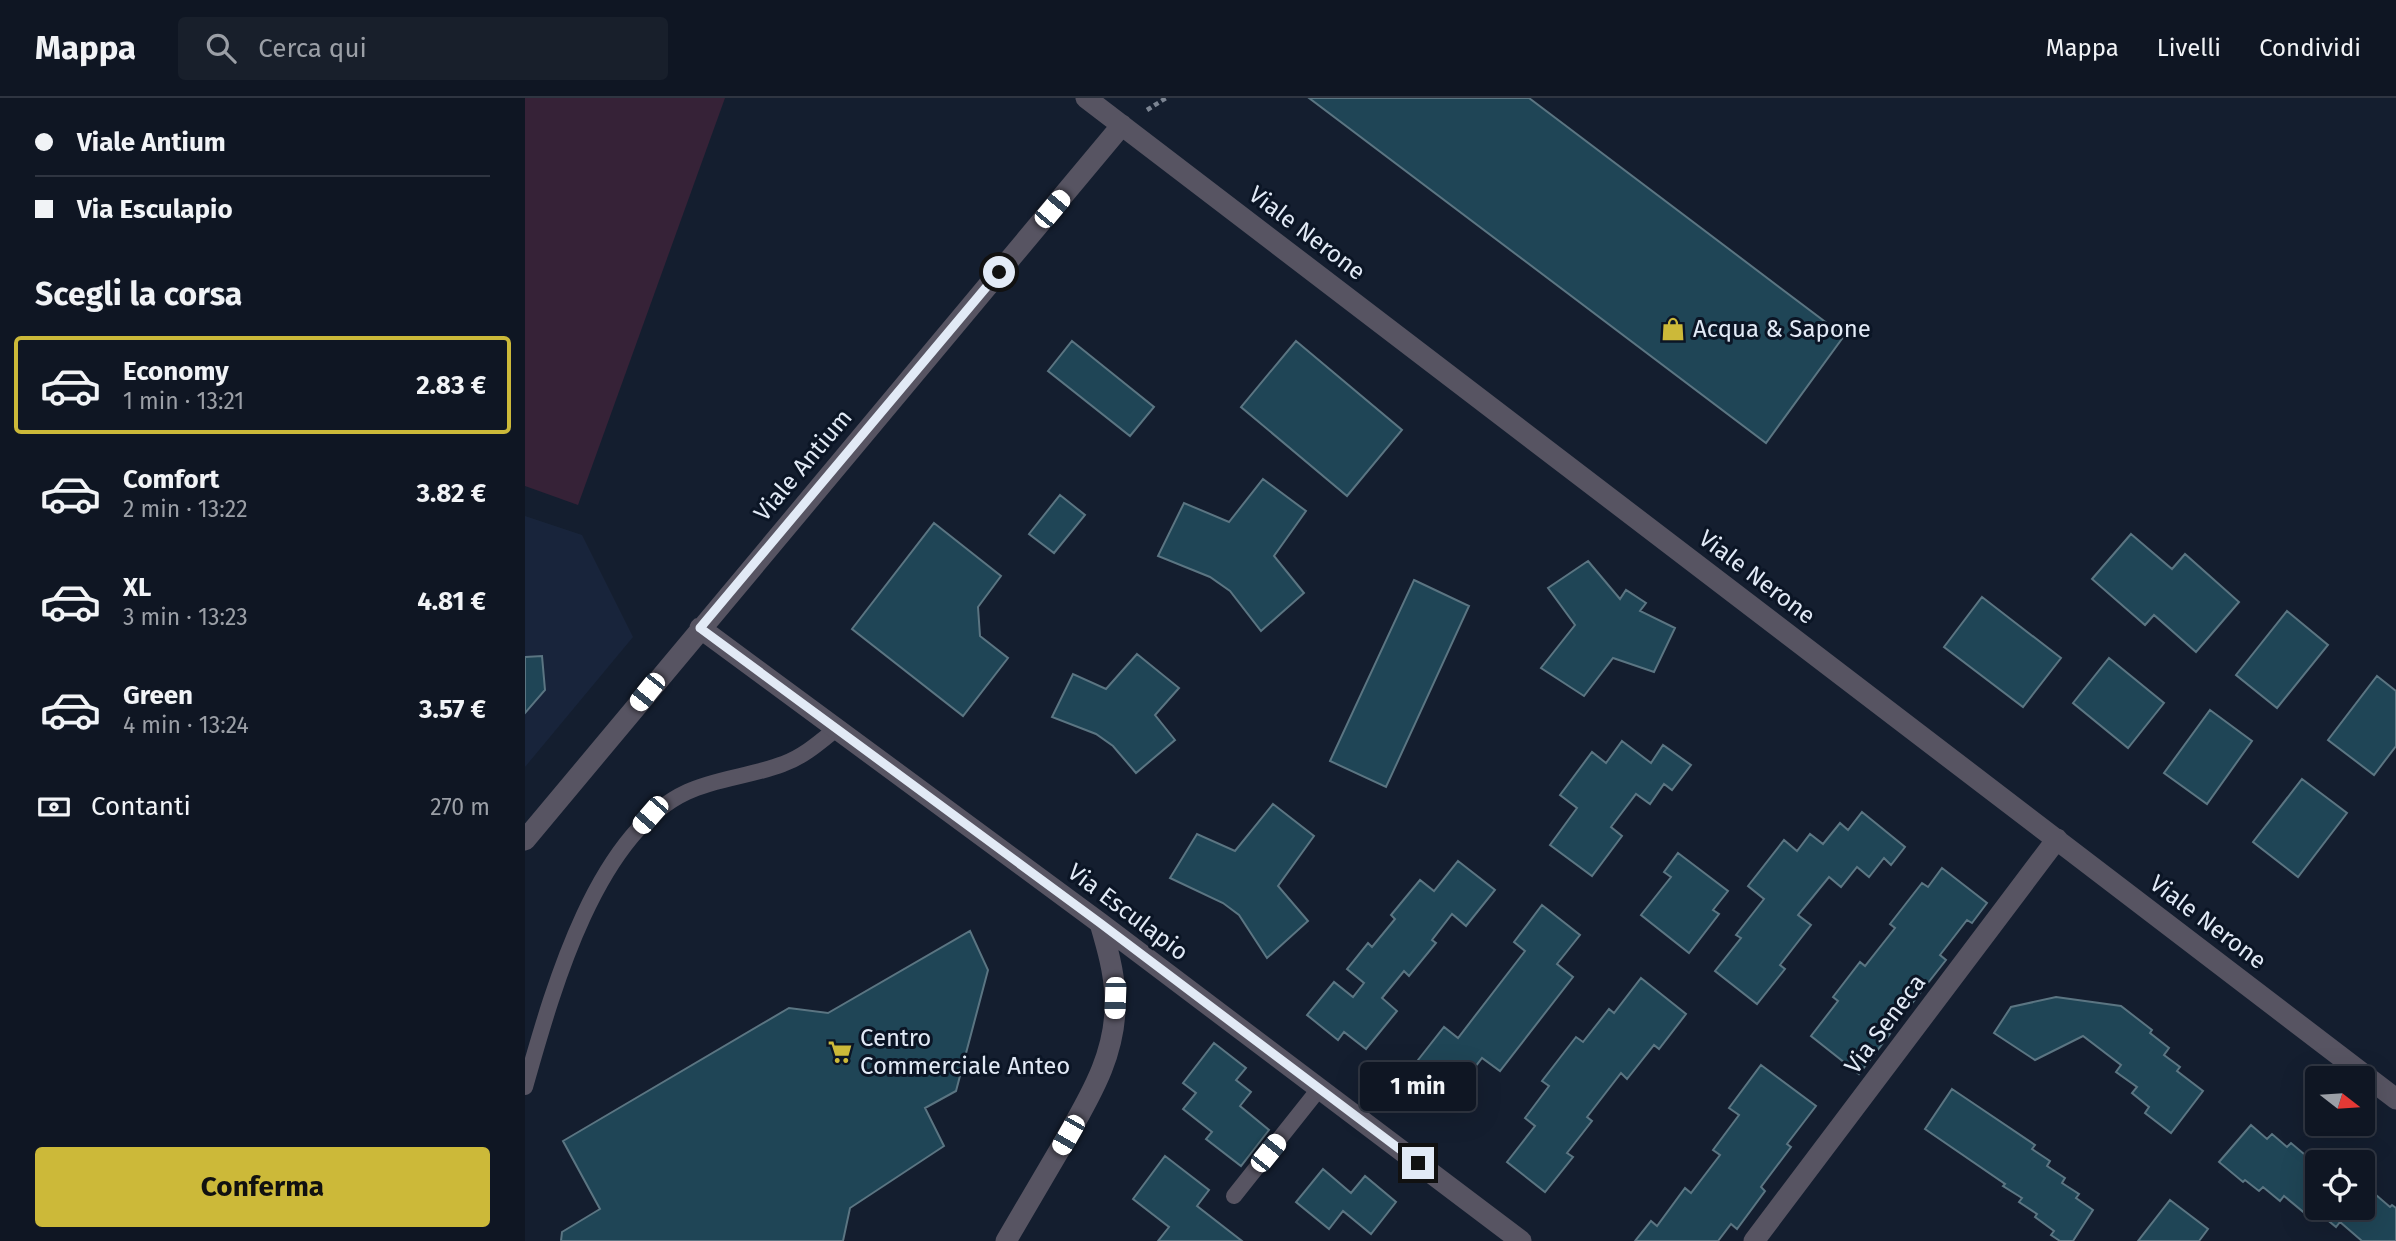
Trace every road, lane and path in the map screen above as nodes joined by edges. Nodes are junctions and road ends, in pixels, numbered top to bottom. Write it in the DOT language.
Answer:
graph roads {
  1 [pos="1086,98"];
  2 [pos="1122,125"];
  3 [pos="700,628"];
  4 [pos="837,729"];
  5 [pos="2057,839"];
  6 [pos="525,840"];
  7 [pos="1100,923"];
  8 [pos="525,1087"];
  9 [pos="1319,1088"];
  10 [pos="2396,1099"];
  11 [pos="1234,1196"];
  12 [pos="1006,1241"];
  13 [pos="1521,1241"];
  14 [pos="1754,1241"];
  1 -- 2 [label="street, Viale Nerone"];
  2 -- 3 [label="street, Viale Antium"];
  2 -- 5 [label="street, Viale Nerone"];
  3 -- 4 [label="street, Via Esculapio"];
  3 -- 6 [label="street, Viale Antium"];
  4 -- 7 [label="street, Via Esculapio"];
  4 -- 8 [label="lane"];
  5 -- 10 [label="street, Viale Nerone"];
  5 -- 14 [label="street, Via Seneca"];
  7 -- 9 [label="street, Via Esculapio"];
  7 -- 12 [label="street"];
  9 -- 11 [label="lane"];
  9 -- 13 [label="street, Via Esculapio"];
}
